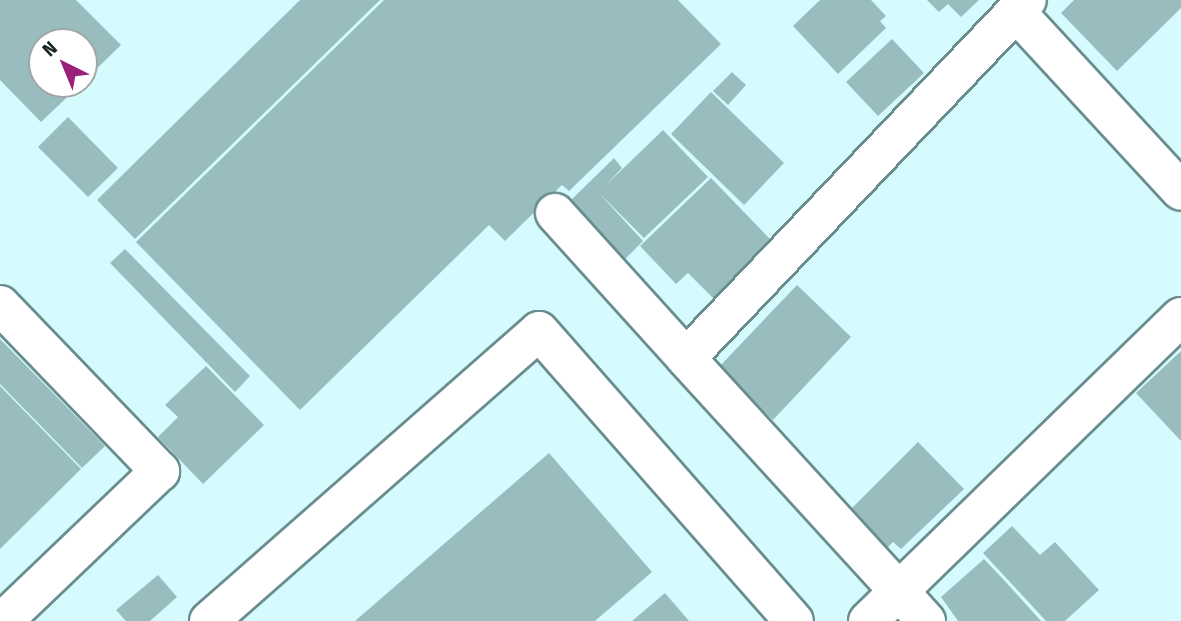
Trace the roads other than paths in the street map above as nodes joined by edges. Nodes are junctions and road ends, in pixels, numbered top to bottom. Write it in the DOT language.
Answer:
graph roads {
  1 [pos="1021,6"];
  2 [pos="1181,191"];
  3 [pos="555,214"];
  4 [pos="0,305"];
  5 [pos="1181,317"];
  6 [pos="686,358"];
  7 [pos="900,592"];
  8 [pos="3,621"];
  9 [pos="209,621"];
  10 [pos="794,621"];
  11 [pos="868,621"];
  12 [pos="926,621"];
  1 -- 2 [label="street"];
  1 -- 6 [label="street"];
  3 -- 6 [label="street"];
  4 -- 8 [label="street"];
  5 -- 7 [label="street"];
  6 -- 7 [label="street"];
  7 -- 11 [label="street"];
  7 -- 12 [label="street"];
  9 -- 10 [label="street"];
}
